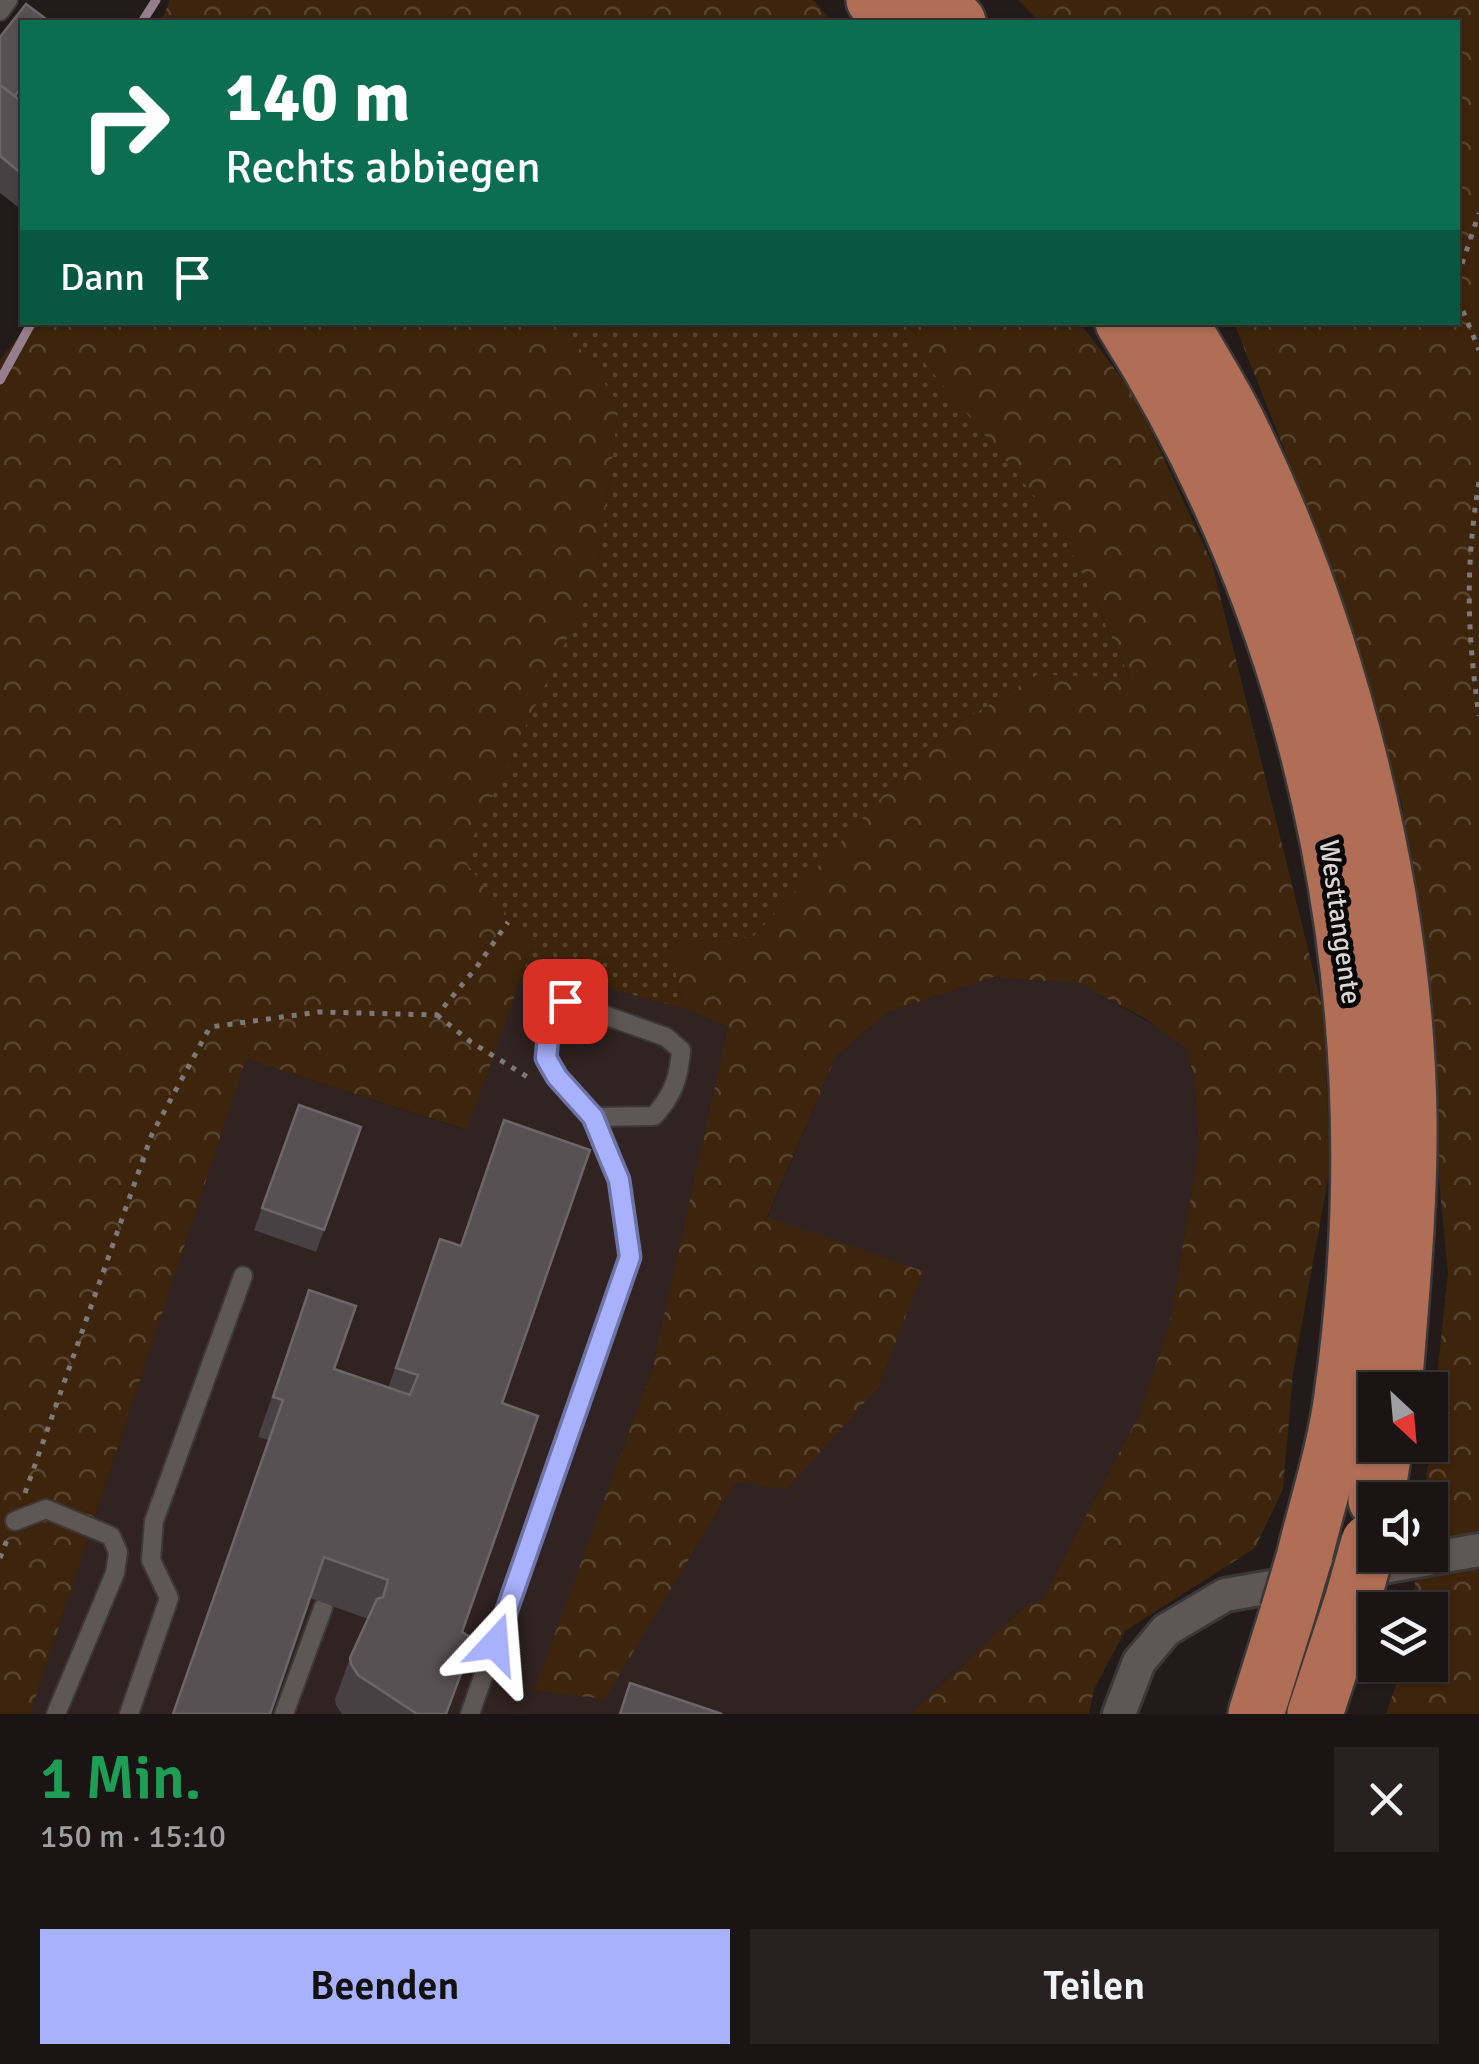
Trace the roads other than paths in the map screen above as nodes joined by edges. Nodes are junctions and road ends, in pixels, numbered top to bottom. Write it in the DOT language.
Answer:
graph roads {
  1 [pos="8,0"];
  2 [pos="874,0"];
  3 [pos="938,0"];
  4 [pos="0,11"];
  5 [pos="892,20"];
  6 [pos="956,20"];
  7 [pos="1125,325"];
  8 [pos="1182,325"];
  9 [pos="593,1117"];
  10 [pos="243,1276"];
  11 [pos="1396,1372"];
  12 [pos="15,1521"];
  13 [pos="1479,1550"];
  14 [pos="1359,1572"];
  15 [pos="323,1608"];
  16 [pos="56,1714"];
  17 [pos="128,1714"];
  18 [pos="284,1714"];
  19 [pos="470,1714"];
  20 [pos="1119,1714"];
  21 [pos="1256,1714"];
  22 [pos="1315,1714"];
  1 -- 4 [label="lane"];
  2 -- 5 [label="highway"];
  3 -- 6 [label="highway"];
  7 -- 21 [label="highway, Westtangente, bridge"];
  8 -- 11 [label="highway, Westtangente"];
  9 -- 9 [label="lane"];
  9 -- 19 [label="lane"];
  10 -- 17 [label="lane"];
  12 -- 16 [label="lane"];
  13 -- 20 [label="street"];
  14 -- 22 [label="highway, bridge"];
  15 -- 18 [label="lane"];
}
